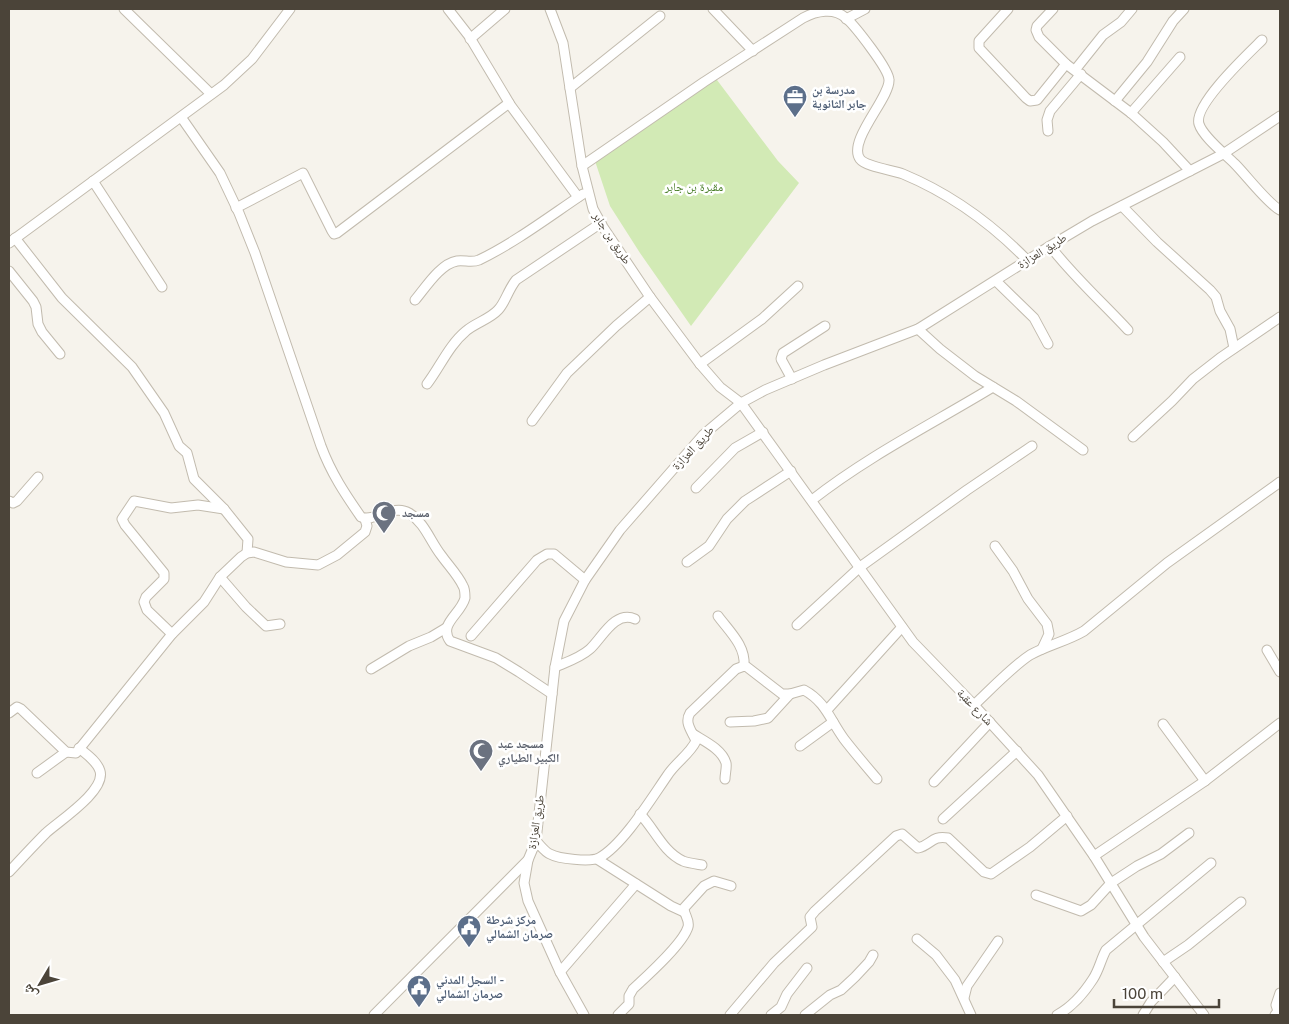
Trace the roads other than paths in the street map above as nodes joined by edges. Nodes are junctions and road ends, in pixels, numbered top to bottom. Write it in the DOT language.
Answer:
graph roads {
  1 [pos="124,9"];
  2 [pos="290,9"];
  3 [pos="448,9"];
  4 [pos="505,9"];
  5 [pos="550,9"];
  6 [pos="712,9"];
  7 [pos="865,9"];
  8 [pos="1008,9"];
  9 [pos="1053,9"];
  10 [pos="1132,9"];
  11 [pos="1184,9"];
  12 [pos="814,10"];
  13 [pos="660,16"];
  14 [pos="846,19"];
  15 [pos="470,39"];
  16 [pos="1262,40"];
  17 [pos="753,51"];
  18 [pos="1180,57"];
  19 [pos="1066,64"];
  20 [pos="1078,72"];
  21 [pos="570,88"];
  22 [pos="212,94"];
  23 [pos="1115,101"];
  24 [pos="509,103"];
  25 [pos="1131,113"];
  26 [pos="1280,116"];
  27 [pos="181,118"];
  28 [pos="1048,131"];
  29 [pos="1223,154"];
  30 [pos="582,166"];
  31 [pos="1190,171"];
  32 [pos="92,180"];
  33 [pos="588,191"];
  34 [pos="578,197"];
  35 [pos="1122,206"];
  36 [pos="236,208"];
  37 [pos="1280,210"];
  38 [pos="601,223"];
  39 [pos="12,241"];
  40 [pos="1050,246"];
  41 [pos="1027,260"];
  42 [pos="9,271"];
  43 [pos="996,280"];
  44 [pos="162,286"];
  45 [pos="798,286"];
  46 [pos="650,297"];
  47 [pos="416,300"];
  48 [pos="1280,317"];
  49 [pos="825,326"];
  50 [pos="918,329"];
  51 [pos="1128,330"];
  52 [pos="1048,344"];
  53 [pos="1234,348"];
  54 [pos="60,354"];
  55 [pos="700,364"];
  56 [pos="792,378"];
  57 [pos="427,384"];
  58 [pos="993,387"];
  59 [pos="742,403"];
  60 [pos="532,421"];
  61 [pos="763,432"];
  62 [pos="1133,437"];
  63 [pos="1032,446"];
  64 [pos="1083,450"];
  65 [pos="791,471"];
  66 [pos="38,477"];
  67 [pos="1280,482"];
  68 [pos="696,488"];
  69 [pos="9,500"];
  70 [pos="812,500"];
  71 [pos="224,509"];
  72 [pos="365,518"];
  73 [pos="995,546"];
  74 [pos="247,552"];
  75 [pos="687,562"];
  76 [pos="860,567"];
  77 [pos="220,577"];
  78 [pos="585,580"];
  79 [pos="718,616"];
  80 [pos="635,619"];
  81 [pos="280,624"];
  82 [pos="797,625"];
  83 [pos="446,628"];
  84 [pos="902,628"];
  85 [pos="172,634"];
  86 [pos="471,636"];
  87 [pos="1042,649"];
  88 [pos="1267,650"];
  89 [pos="744,666"];
  90 [pos="555,667"];
  91 [pos="371,669"];
  92 [pos="1280,672"];
  93 [pos="552,694"];
  94 [pos="790,694"];
  95 [pos="974,705"];
  96 [pos="827,710"];
  97 [pos="9,713"];
  98 [pos="730,722"];
  99 [pos="833,722"];
  100 [pos="990,722"];
  101 [pos="1280,723"];
  102 [pos="1163,724"];
  103 [pos="693,734"];
  104 [pos="800,746"];
  105 [pos="79,748"];
  106 [pos="1016,751"];
  107 [pos="66,752"];
  108 [pos="37,773"];
  109 [pos="725,779"];
  110 [pos="877,779"];
  111 [pos="1205,781"];
  112 [pos="934,782"];
  113 [pos="640,814"];
  114 [pos="1067,816"];
  115 [pos="943,819"];
  116 [pos="1189,833"];
  117 [pos="536,841"];
  118 [pos="1094,856"];
  119 [pos="597,859"];
  120 [pos="528,860"];
  121 [pos="1211,864"];
  122 [pos="702,865"];
  123 [pos="10,867"];
  124 [pos="1111,883"];
  125 [pos="636,884"];
  126 [pos="731,886"];
  127 [pos="1036,895"];
  128 [pos="1241,902"];
  129 [pos="684,912"];
  130 [pos="1136,923"];
  131 [pos="917,939"];
  132 [pos="998,941"];
  133 [pos="873,955"];
  134 [pos="1163,962"];
  135 [pos="807,968"];
  136 [pos="560,972"];
  137 [pos="1175,977"];
  138 [pos="1280,993"];
  139 [pos="964,998"];
  140 [pos="374,1015"];
  141 [pos="584,1015"];
  142 [pos="618,1015"];
  143 [pos="730,1015"];
  144 [pos="771,1015"];
  145 [pos="805,1015"];
  146 [pos="971,1015"];
  147 [pos="1057,1015"];
  148 [pos="1143,1015"];
  149 [pos="1204,1015"];
  150 [pos="1275,1015"];
  1 -- 22 [label="street"];
  2 -- 22 [label="street"];
  3 -- 15 [label="street"];
  4 -- 15 [label="street"];
  5 -- 21 [label="street, طريق بن جابر"];
  6 -- 17 [label="street"];
  7 -- 14 [label="street"];
  8 -- 19 [label="street"];
  9 -- 19 [label="street"];
  10 -- 20 [label="street"];
  11 -- 23 [label="street"];
  12 -- 14 [label="street"];
  12 -- 17 [label="street"];
  13 -- 21 [label="street"];
  14 -- 41 [label="street"];
  15 -- 24 [label="street"];
  16 -- 29 [label="street"];
  17 -- 30 [label="street"];
  18 -- 25 [label="street"];
  19 -- 20 [label="street"];
  20 -- 23 [label="street"];
  20 -- 28 [label="street"];
  21 -- 30 [label="street, طريق بن جابر"];
  22 -- 27 [label="street"];
  23 -- 25 [label="street"];
  24 -- 34 [label="street"];
  24 -- 36 [label="street"];
  25 -- 31 [label="street"];
  26 -- 29 [label="street, طريق العزازة"];
  27 -- 32 [label="street"];
  27 -- 36 [label="street"];
  29 -- 31 [label="street, طريق العزازة"];
  29 -- 37 [label="street"];
  30 -- 33 [label="street, طريق بن جابر"];
  31 -- 35 [label="street, طريق العزازة"];
  32 -- 39 [label="street"];
  32 -- 44 [label="street"];
  33 -- 34 [label="street"];
  33 -- 38 [label="street, طريق بن جابر"];
  34 -- 47 [label="street"];
  35 -- 40 [label="street, طريق العزازة"];
  35 -- 53 [label="street"];
  36 -- 72 [label="street"];
  38 -- 46 [label="street, طريق بن جابر"];
  38 -- 57 [label="street"];
  39 -- 71 [label="street"];
  40 -- 41 [label="street, طريق العزازة"];
  40 -- 51 [label="street"];
  41 -- 43 [label="street, طريق العزازة"];
  42 -- 54 [label="street"];
  43 -- 50 [label="street, طريق العزازة"];
  43 -- 52 [label="street"];
  45 -- 55 [label="street"];
  46 -- 55 [label="street, طريق بن جابر"];
  46 -- 60 [label="street"];
  48 -- 53 [label="street"];
  49 -- 56 [label="street"];
  50 -- 56 [label="street, طريق العزازة"];
  50 -- 58 [label="street"];
  53 -- 62 [label="street"];
  55 -- 59 [label="street, طريق بن جابر"];
  56 -- 59 [label="street, طريق العزازة"];
  58 -- 64 [label="street"];
  58 -- 70 [label="street"];
  59 -- 61 [label="street, شارع عقبة"];
  59 -- 78 [label="street, طريق العزازة"];
  61 -- 65 [label="street, شارع عقبة"];
  61 -- 68 [label="street"];
  63 -- 76 [label="street"];
  65 -- 70 [label="street, شارع عقبة"];
  65 -- 75 [label="street"];
  66 -- 69 [label="street"];
  67 -- 87 [label="street"];
  70 -- 76 [label="street, شارع عقبة"];
  71 -- 74 [label="street"];
  71 -- 85 [label="street"];
  72 -- 74 [label="street"];
  72 -- 83 [label="street"];
  73 -- 87 [label="street"];
  74 -- 77 [label="street"];
  76 -- 82 [label="street"];
  76 -- 84 [label="street, شارع عقبة"];
  77 -- 81 [label="street"];
  77 -- 85 [label="street"];
  78 -- 86 [label="street"];
  78 -- 90 [label="street, طريق العزازة"];
  79 -- 89 [label="street"];
  80 -- 90 [label="street"];
  83 -- 91 [label="street"];
  83 -- 93 [label="street"];
  84 -- 95 [label="street, شارع عقبة"];
  84 -- 96 [label="street"];
  85 -- 105 [label="street"];
  87 -- 95 [label="street"];
  88 -- 92 [label="street"];
  89 -- 94 [label="street"];
  89 -- 103 [label="street"];
  90 -- 93 [label="street, طريق العزازة"];
  93 -- 117 [label="street, طريق العزازة"];
  94 -- 96 [label="street"];
  94 -- 98 [label="street"];
  95 -- 100 [label="street, شارع عقبة"];
  96 -- 99 [label="street"];
  97 -- 107 [label="street"];
  99 -- 104 [label="street"];
  99 -- 110 [label="street"];
  100 -- 106 [label="street, شارع عقبة"];
  100 -- 112 [label="street"];
  101 -- 111 [label="street"];
  102 -- 111 [label="street"];
  103 -- 109 [label="street"];
  103 -- 113 [label="street"];
  105 -- 107 [label="street"];
  105 -- 123 [label="street"];
  106 -- 114 [label="street, شارع عقبة"];
  106 -- 115 [label="street"];
  107 -- 108 [label="street"];
  111 -- 118 [label="street"];
  113 -- 119 [label="street"];
  113 -- 122 [label="street"];
  114 -- 118 [label="street, شارع عقبة"];
  114 -- 143 [label="street"];
  116 -- 124 [label="street"];
  117 -- 119 [label="street"];
  117 -- 120 [label="street, طريق العزازة"];
  118 -- 124 [label="street, شارع عقبة"];
  119 -- 125 [label="street"];
  120 -- 136 [label="street"];
  120 -- 140 [label="street, طريق العزازة"];
  121 -- 130 [label="street"];
  124 -- 127 [label="street"];
  124 -- 130 [label="street, شارع عقبة"];
  125 -- 129 [label="street"];
  125 -- 136 [label="street"];
  126 -- 129 [label="street"];
  128 -- 134 [label="street"];
  129 -- 142 [label="street"];
  130 -- 134 [label="street, شارع عقبة"];
  130 -- 147 [label="street"];
  131 -- 139 [label="street"];
  132 -- 139 [label="street"];
  133 -- 145 [label="street"];
  134 -- 137 [label="street, شارع عقبة"];
  135 -- 144 [label="street"];
  136 -- 141 [label="street"];
  137 -- 148 [label="street"];
  137 -- 149 [label="street, شارع عقبة"];
  138 -- 150 [label="street"];
  139 -- 146 [label="street"];
}
